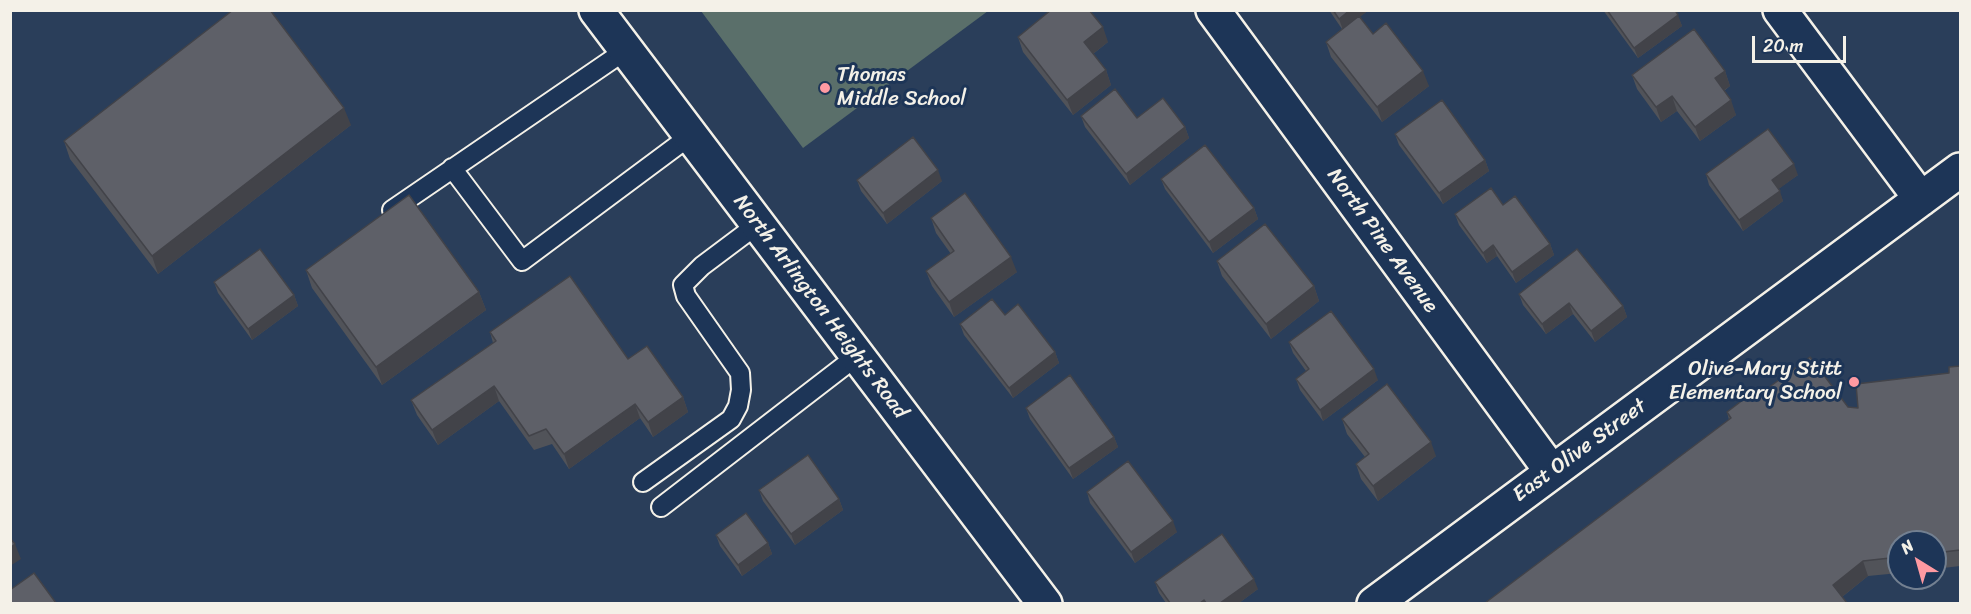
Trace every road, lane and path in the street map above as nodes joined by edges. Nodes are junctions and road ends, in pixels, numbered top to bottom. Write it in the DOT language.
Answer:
graph roads {
  1 [pos="596,10"];
  2 [pos="1213,10"];
  3 [pos="1780,10"];
  4 [pos="626,50"];
  5 [pos="690,136"];
  6 [pos="452,168"];
  7 [pos="1960,170"];
  8 [pos="1921,199"];
  9 [pos="377,220"];
  10 [pos="758,224"];
  11 [pos="857,356"];
  12 [pos="1552,472"];
  13 [pos="643,482"];
  14 [pos="661,507"];
  15 [pos="1045,603"];
  16 [pos="1374,603"];
  1 -- 4 [label="street, North Arlington Heights Road"];
  2 -- 12 [label="street, North Pine Avenue"];
  3 -- 8 [label="street"];
  4 -- 5 [label="street, North Arlington Heights Road"];
  4 -- 6 [label="lane"];
  5 -- 6 [label="lane"];
  5 -- 10 [label="street, North Arlington Heights Road"];
  6 -- 9 [label="lane"];
  7 -- 8 [label="street, East Olive Street"];
  8 -- 12 [label="street, East Olive Street"];
  10 -- 11 [label="street, North Arlington Heights Road"];
  10 -- 13 [label="lane"];
  11 -- 14 [label="lane"];
  11 -- 15 [label="street, North Arlington Heights Road"];
  12 -- 16 [label="street, East Olive Street"];
}
